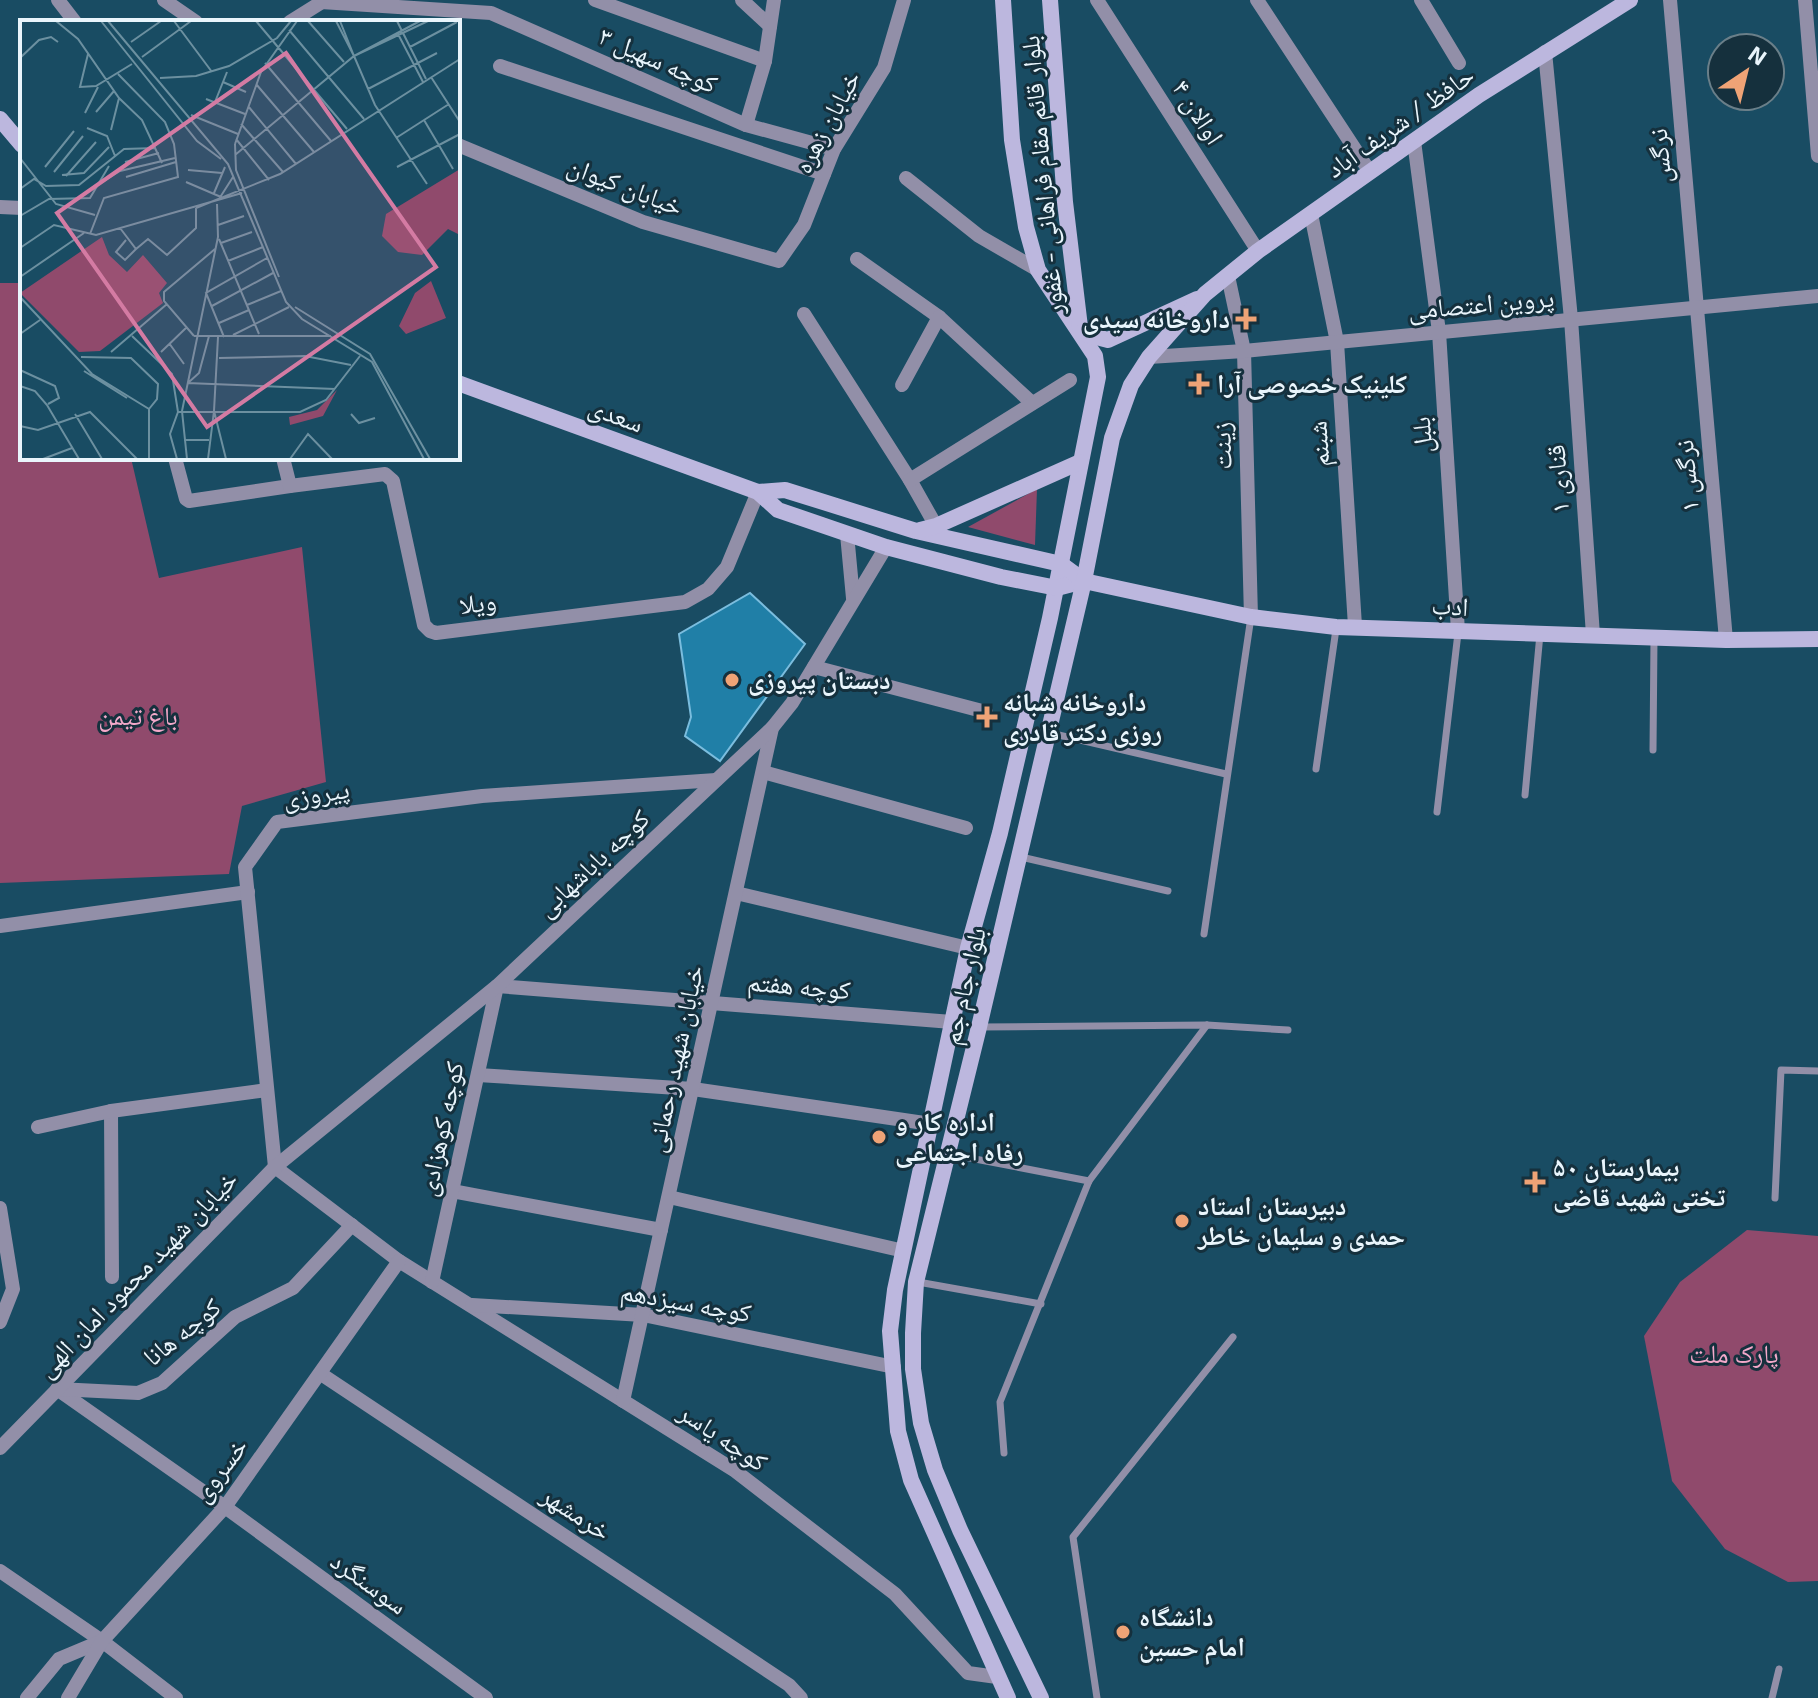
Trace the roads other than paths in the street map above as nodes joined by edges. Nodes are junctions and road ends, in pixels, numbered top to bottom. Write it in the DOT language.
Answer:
graph roads {
  1 [pos="58,0"];
  2 [pos="164,0"];
  3 [pos="595,0"];
  4 [pos="742,0"];
  5 [pos="774,0"];
  6 [pos="904,0"];
  7 [pos="1003,0"];
  8 [pos="1050,0"];
  9 [pos="1097,0"];
  10 [pos="1257,0"];
  11 [pos="1421,0"];
  12 [pos="1630,0"];
  13 [pos="1670,0"];
  14 [pos="1805,0"];
  15 [pos="323,1"];
  16 [pos="73,20"];
  17 [pos="193,20"];
  18 [pos="293,20"];
  19 [pos="770,26"];
  20 [pos="1545,52"];
  21 [pos="765,61"];
  22 [pos="1459,63"];
  23 [pos="500,66"];
  24 [pos="0,119"];
  25 [pos="746,125"];
  26 [pos="1414,141"];
  27 [pos="20,143"];
  28 [pos="460,146"];
  29 [pos="834,149"];
  30 [pos="1818,156"];
  31 [pos="1370,172"];
  32 [pos="824,174"];
  33 [pos="906,178"];
  34 [pos="0,207"];
  35 [pos="20,208"];
  36 [pos="1311,214"];
  37 [pos="1258,251"];
  38 [pos="857,259"];
  39 [pos="779,261"];
  40 [pos="1038,270"];
  41 [pos="1228,276"];
  42 [pos="1205,294"];
  43 [pos="1818,296"];
  44 [pos="1697,307"];
  45 [pos="804,314"];
  46 [pos="939,317"];
  47 [pos="1571,319"];
  48 [pos="1439,332"];
  49 [pos="1081,333"];
  50 [pos="1337,342"];
  51 [pos="1244,351"];
  52 [pos="1149,357"];
  53 [pos="1070,380"];
  54 [pos="460,384"];
  55 [pos="902,385"];
  56 [pos="1032,403"];
  57 [pos="176,460"];
  58 [pos="284,460"];
  59 [pos="1080,462"];
  60 [pos="910,480"];
  61 [pos="290,486"];
  62 [pos="758,492"];
  63 [pos="936,526"];
  64 [pos="916,531"];
  65 [pos="847,534"];
  66 [pos="886,547"];
  67 [pos="1061,564"];
  68 [pos="1084,581"];
  69 [pos="1057,588"];
  70 [pos="853,598"];
  71 [pos="1251,617"];
  72 [pos="1355,626"];
  73 [pos="1336,627"];
  74 [pos="1458,631"];
  75 [pos="1540,634"];
  76 [pos="1593,635"];
  77 [pos="1654,637"];
  78 [pos="1818,639"];
  79 [pos="1726,640"];
  80 [pos="814,667"];
  81 [pos="986,712"];
  82 [pos="772,728"];
  83 [pos="1048,732"];
  84 [pos="1653,750"];
  85 [pos="1316,769"];
  86 [pos="763,772"];
  87 [pos="1226,774"];
  88 [pos="716,780"];
  89 [pos="1525,795"];
  90 [pos="1437,812"];
  91 [pos="966,828"];
  92 [pos="1019,857"];
  93 [pos="1168,891"];
  94 [pos="248,892"];
  95 [pos="736,893"];
  96 [pos="0,926"];
  97 [pos="1204,934"];
  98 [pos="968,948"];
  99 [pos="497,986"];
  100 [pos="712,1003"];
  101 [pos="952,1022"];
  102 [pos="1207,1025"];
  103 [pos="979,1027"];
  104 [pos="1288,1030"];
  105 [pos="1818,1071"];
  106 [pos="478,1075"];
  107 [pos="693,1089"];
  108 [pos="267,1090"];
  109 [pos="111,1111"];
  110 [pos="931,1124"];
  111 [pos="38,1127"];
  112 [pos="947,1154"];
  113 [pos="275,1167"];
  114 [pos="1089,1181"];
  115 [pos="452,1191"];
  116 [pos="669,1197"];
  117 [pos="1775,1198"];
  118 [pos="0,1208"];
  119 [pos="352,1225"];
  120 [pos="661,1230"];
  121 [pos="904,1251"];
  122 [pos="399,1261"];
  123 [pos="112,1277"];
  124 [pos="432,1282"];
  125 [pos="916,1282"];
  126 [pos="468,1304"];
  127 [pos="1041,1304"];
  128 [pos="643,1315"];
  129 [pos="0,1322"];
  130 [pos="1233,1337"];
  131 [pos="894,1367"];
  132 [pos="321,1374"];
  133 [pos="57,1389"];
  134 [pos="623,1401"];
  135 [pos="0,1448"];
  136 [pos="1004,1453"];
  137 [pos="225,1507"];
  138 [pos="0,1571"];
  139 [pos="102,1641"];
  140 [pos="1779,1669"];
  141 [pos="997,1677"];
  142 [pos="27,1698"];
  143 [pos="68,1698"];
  144 [pos="176,1698"];
  145 [pos="486,1698"];
  146 [pos="801,1698"];
  147 [pos="1008,1698"];
  148 [pos="1041,1698"];
  149 [pos="1097,1698"];
  150 [pos="1772,1698"];
  1 -- 16 [label="street"];
  2 -- 17 [label="street"];
  3 -- 21 [label="street"];
  4 -- 19 [label="street"];
  5 -- 19 [label="street"];
  6 -- 29 [label="street, خیابان زهره"];
  7 -- 40 [label="main road, بلوار قائم مقام فراهانی - غفور"];
  8 -- 49 [label="main road, بلوار قائم مقام فراهانی - غفور"];
  9 -- 37 [label="street, اوالان ۴"];
  10 -- 31 [label="street"];
  11 -- 22 [label="street"];
  12 -- 20 [label="main road, حافظ / شریف آباد"];
  13 -- 44 [label="street, نرگس"];
  14 -- 30 [label="street"];
  15 -- 18 [label="street"];
  15 -- 25 [label="street, کوچه سهیل ۳"];
  19 -- 21 [label="street"];
  20 -- 26 [label="main road, حافظ / شریف آباد"];
  20 -- 47 [label="street, قناری ۱"];
  21 -- 25 [label="street"];
  23 -- 32 [label="street, کوچه سهیل ۳"];
  24 -- 27 [label="main road"];
  25 -- 29 [label="street, کوچه سهیل ۳"];
  26 -- 31 [label="main road, حافظ / شریف آباد"];
  26 -- 48 [label="street, بلبل"];
  28 -- 39 [label="street, خیابان کیوان"];
  29 -- 32 [label="street, خیابان زهره"];
  31 -- 36 [label="main road, حافظ / شریف آباد"];
  32 -- 39 [label="street, خیابان زهره"];
  33 -- 40 [label="street"];
  34 -- 35 [label="street"];
  36 -- 37 [label="main road, حافظ / شریف آباد"];
  36 -- 50 [label="street, شبنم"];
  37 -- 41 [label="main road, حافظ / شریف آباد"];
  38 -- 46 [label="street"];
  40 -- 49 [label="main road, بلوار قائم مقام فراهانی - غفور"];
  41 -- 42 [label="main road, حافظ / شریف آباد"];
  41 -- 51 [label="street, زینت"];
  42 -- 49 [label="main road"];
  42 -- 52 [label="main road, بلوار جام جم"];
  43 -- 44 [label="street, پروین اعتصامی"];
  44 -- 47 [label="street, پروین اعتصامی"];
  44 -- 79 [label="street, نرگس ۱"];
  45 -- 60 [label="street"];
  46 -- 55 [label="street"];
  46 -- 56 [label="street"];
  47 -- 48 [label="street, پروین اعتصامی"];
  47 -- 76 [label="street, قناری ۱"];
  48 -- 50 [label="street, پروین اعتصامی"];
  48 -- 74 [label="street, بلبل"];
  49 -- 59 [label="main road, بلوار جام جم"];
  50 -- 51 [label="street, پروین اعتصامی"];
  50 -- 72 [label="street, شبنم"];
  51 -- 52 [label="street, پروین اعتصامی"];
  51 -- 71 [label="street, زینت"];
  52 -- 68 [label="main road, بلوار جام جم"];
  53 -- 56 [label="street"];
  54 -- 62 [label="main road, سعدی"];
  56 -- 60 [label="street"];
  57 -- 61 [label="street"];
  58 -- 61 [label="street"];
  59 -- 63 [label="main road"];
  59 -- 67 [label="main road, بلوار جام جم"];
  60 -- 63 [label="street"];
  61 -- 62 [label="street, ویلا"];
  62 -- 64 [label="main road, سعدی"];
  62 -- 65 [label="main road, سعدی"];
  63 -- 64 [label="main road"];
  64 -- 67 [label="main road, سعدی"];
  65 -- 66 [label="main road, سعدی"];
  65 -- 70 [label="street"];
  66 -- 69 [label="main road, سعدی"];
  66 -- 70 [label="street, کوچه باباشهابی"];
  67 -- 68 [label="main road"];
  67 -- 69 [label="main road, بلوار جام جم"];
  68 -- 69 [label="main road"];
  68 -- 71 [label="main road, ادب"];
  68 -- 83 [label="main road, بلوار جام جم"];
  69 -- 98 [label="main road, بلوار جام جم"];
  70 -- 80 [label="street, کوچه باباشهابی"];
  71 -- 73 [label="main road, ادب"];
  71 -- 87 [label="lane"];
  72 -- 73 [label="main road, ادب"];
  72 -- 74 [label="main road, ادب"];
  73 -- 85 [label="lane"];
  74 -- 75 [label="main road, ادب"];
  74 -- 90 [label="lane"];
  75 -- 76 [label="main road, ادب"];
  75 -- 89 [label="lane"];
  76 -- 77 [label="main road, ادب"];
  77 -- 79 [label="main road, ادب"];
  77 -- 84 [label="lane"];
  78 -- 79 [label="main road, ادب"];
  80 -- 81 [label="street"];
  80 -- 82 [label="street, کوچه باباشهابی"];
  82 -- 86 [label="street, خیابان شهید رحمانی"];
  82 -- 88 [label="street, کوچه باباشهابی"];
  83 -- 87 [label="lane"];
  83 -- 92 [label="main road, بلوار جام جم"];
  86 -- 91 [label="street"];
  86 -- 95 [label="street, خیابان شهید رحمانی"];
  87 -- 97 [label="lane"];
  88 -- 94 [label="street, پیروزی"];
  88 -- 99 [label="street, کوچه باباشهابی"];
  92 -- 93 [label="lane"];
  92 -- 103 [label="main road, بلوار جام جم"];
  94 -- 96 [label="street"];
  94 -- 108 [label="street, پیروزی"];
  95 -- 98 [label="street"];
  95 -- 100 [label="street, خیابان شهید رحمانی"];
  98 -- 101 [label="main road, بلوار جام جم"];
  99 -- 100 [label="street, کوچه هفتم"];
  99 -- 106 [label="street, کوچه کوهزادی"];
  99 -- 113 [label="street, کوچه باباشهابی"];
  100 -- 101 [label="street, کوچه هفتم"];
  100 -- 107 [label="street, خیابان شهید رحمانی"];
  101 -- 103 [label="main road"];
  101 -- 110 [label="main road, بلوار جام جم"];
  102 -- 103 [label="lane"];
  102 -- 104 [label="lane"];
  102 -- 114 [label="lane"];
  103 -- 112 [label="main road, بلوار جام جم"];
  105 -- 117 [label="lane"];
  106 -- 107 [label="street"];
  106 -- 115 [label="street, کوچه کوهزادی"];
  107 -- 110 [label="street"];
  107 -- 116 [label="street, خیابان شهید رحمانی"];
  108 -- 109 [label="street"];
  108 -- 113 [label="street, پیروزی"];
  109 -- 111 [label="street"];
  109 -- 123 [label="street"];
  110 -- 121 [label="main road, بلوار جام جم"];
  112 -- 114 [label="lane"];
  112 -- 125 [label="main road, بلوار جام جم"];
  113 -- 119 [label="street, کوچه یاسر"];
  113 -- 133 [label="street, خیابان شهید محمود امان الهی"];
  114 -- 127 [label="lane"];
  115 -- 120 [label="street"];
  115 -- 124 [label="street, کوچه کوهزادی"];
  116 -- 120 [label="street, خیابان شهید رحمانی"];
  116 -- 121 [label="street"];
  118 -- 129 [label="street"];
  119 -- 122 [label="street, کوچه یاسر"];
  119 -- 133 [label="street, کوچه هانا"];
  120 -- 128 [label="street, خیابان شهید رحمانی"];
  121 -- 131 [label="main road, بلوار جام جم"];
  122 -- 124 [label="street, کوچه یاسر"];
  122 -- 132 [label="street, خسروی"];
  124 -- 126 [label="street, کوچه یاسر"];
  125 -- 127 [label="lane"];
  125 -- 148 [label="main road, بلوار جام جم"];
  126 -- 128 [label="street, کوچه سیزدهم"];
  126 -- 134 [label="street, کوچه یاسر"];
  127 -- 136 [label="lane"];
  128 -- 131 [label="street, کوچه سیزدهم"];
  128 -- 134 [label="street, خیابان شهید رحمانی"];
  130 -- 149 [label="lane"];
  131 -- 141 [label="main road, بلوار جام جم"];
  132 -- 137 [label="street, خسروی"];
  132 -- 146 [label="street, خرمشهر"];
  133 -- 135 [label="street, خیابان شهید محمود امان الهی"];
  133 -- 137 [label="street, سوسنگرد"];
  134 -- 141 [label="street, کوچه یاسر"];
  137 -- 139 [label="street, خسروی"];
  137 -- 145 [label="street, سوسنگرد"];
  138 -- 139 [label="street"];
  139 -- 142 [label="street"];
  139 -- 143 [label="street, خسروی"];
  139 -- 144 [label="street"];
  140 -- 150 [label="lane"];
  141 -- 147 [label="main road, بلوار جام جم"];
}
